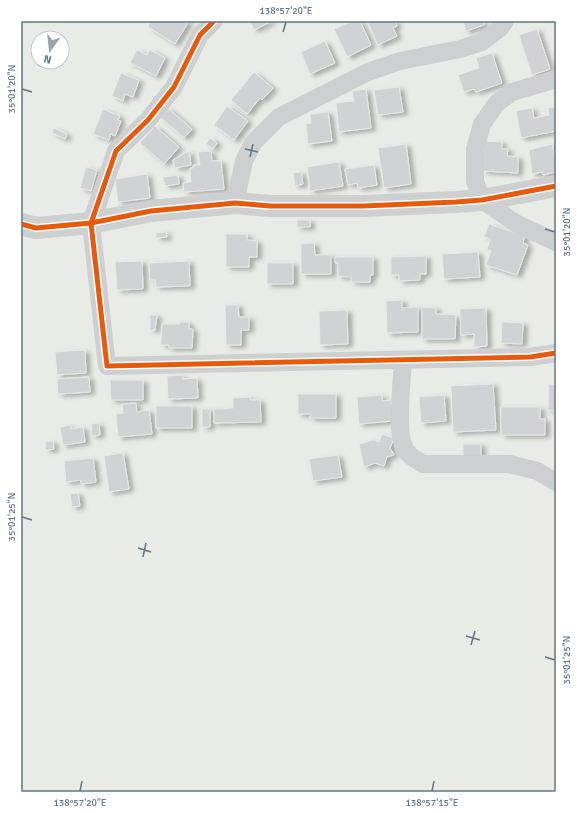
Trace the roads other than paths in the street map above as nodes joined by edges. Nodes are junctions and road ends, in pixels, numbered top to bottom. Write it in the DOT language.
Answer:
graph roads {
  1 [pos="214,21"];
  2 [pos="505,21"];
  3 [pos="556,79"];
  4 [pos="556,186"];
  5 [pos="482,200"];
  6 [pos="235,203"];
  7 [pos="91,223"];
  8 [pos="21,224"];
  9 [pos="556,242"];
  10 [pos="556,353"];
  11 [pos="403,360"];
  12 [pos="556,482"];
  1 -- 7 [label="street"];
  2 -- 6 [label="street"];
  3 -- 5 [label="street"];
  4 -- 5 [label="street"];
  5 -- 6 [label="street"];
  5 -- 9 [label="street"];
  6 -- 7 [label="street"];
  7 -- 8 [label="street"];
  7 -- 11 [label="street"];
  10 -- 11 [label="street"];
  11 -- 12 [label="street"];
}
